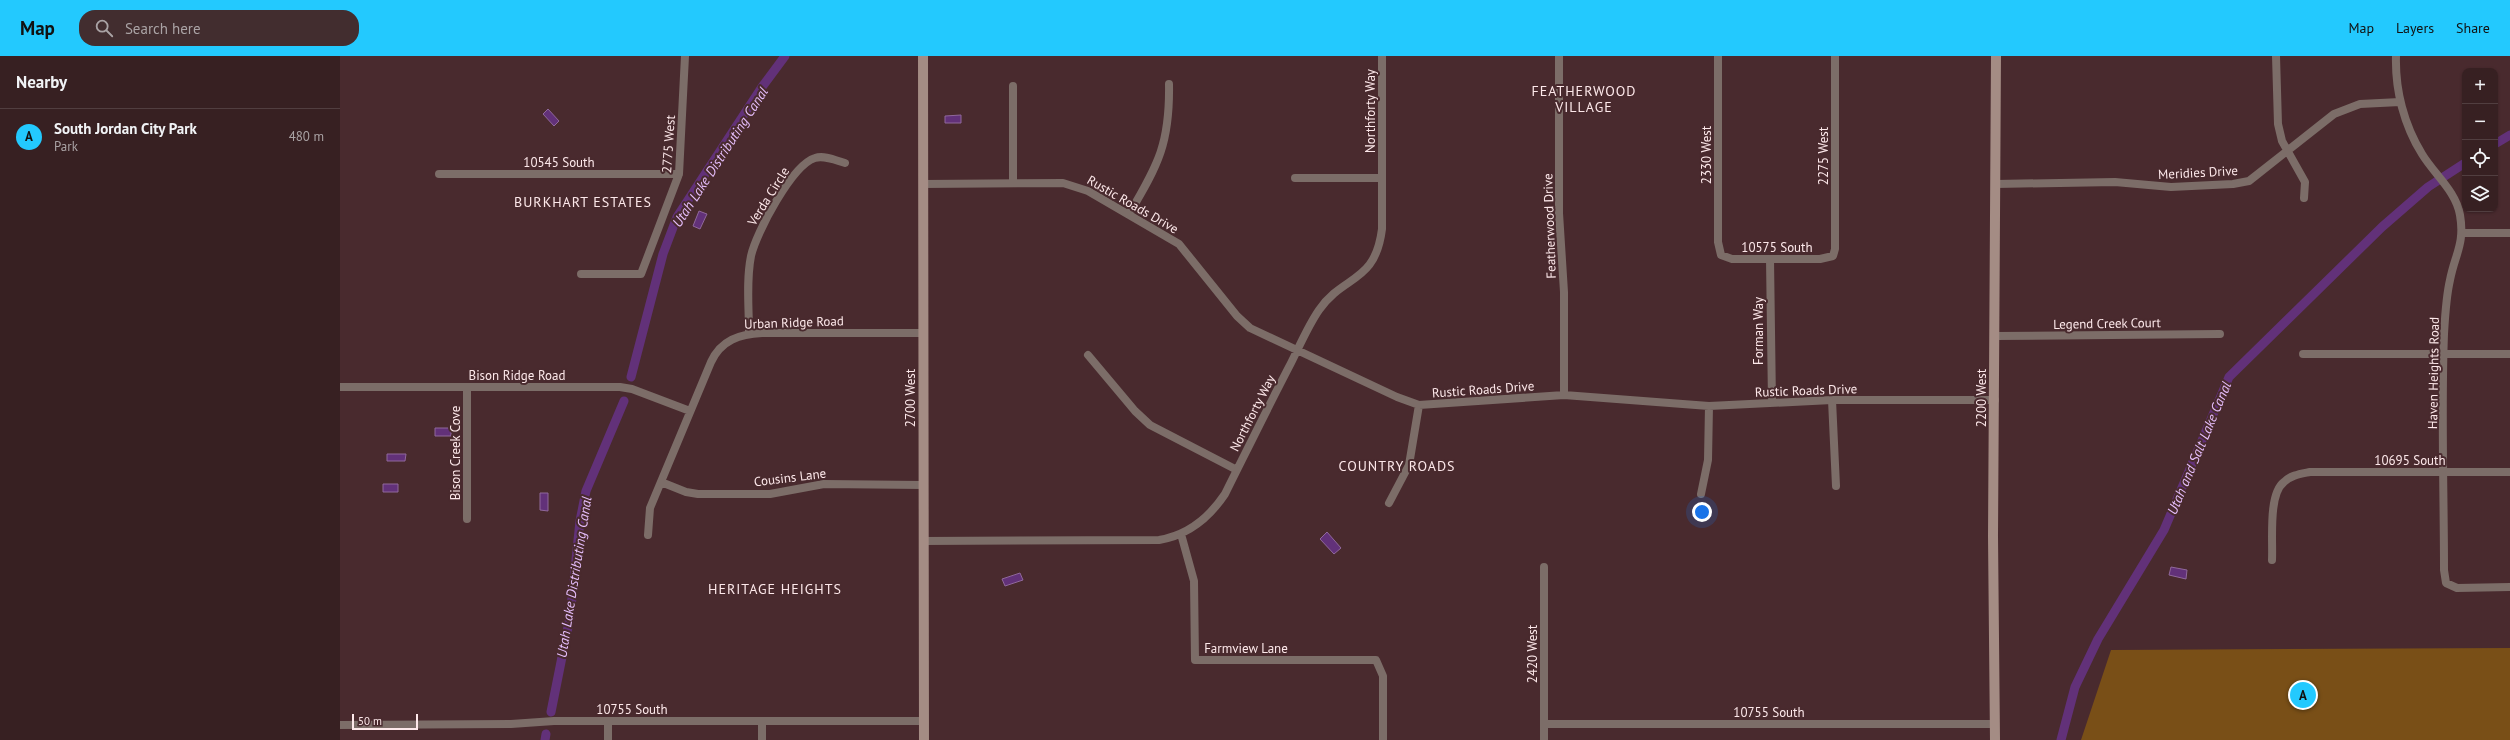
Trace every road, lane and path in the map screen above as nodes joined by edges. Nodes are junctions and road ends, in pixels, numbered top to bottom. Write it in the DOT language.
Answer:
graph roads {
  1 [pos="685,56"];
  2 [pos="923,56"];
  3 [pos="1382,56"];
  4 [pos="1559,56"];
  5 [pos="1718,56"];
  6 [pos="1835,56"];
  7 [pos="1996,56"];
  8 [pos="2276,56"];
  9 [pos="2396,56"];
  10 [pos="1169,84"];
  11 [pos="1013,86"];
  12 [pos="2400,102"];
  13 [pos="2287,152"];
  14 [pos="845,163"];
  15 [pos="439,174"];
  16 [pos="679,174"];
  17 [pos="1295,178"];
  18 [pos="1382,178"];
  19 [pos="1013,183"];
  20 [pos="923,184"];
  21 [pos="1996,184"];
  22 [pos="2304,198"];
  23 [pos="1129,214"];
  24 [pos="2462,233"];
  25 [pos="2510,233"];
  26 [pos="1721,255"];
  27 [pos="1833,256"];
  28 [pos="1770,259"];
  29 [pos="581,274"];
  30 [pos="749,333"];
  31 [pos="923,333"];
  32 [pos="2220,334"];
  33 [pos="1995,336"];
  34 [pos="1297,351"];
  35 [pos="2302,354"];
  36 [pos="2444,354"];
  37 [pos="2510,354"];
  38 [pos="1088,355"];
  39 [pos="340,387"];
  40 [pos="467,387"];
  41 [pos="1564,395"];
  42 [pos="1832,400"];
  43 [pos="1995,400"];
  44 [pos="1772,403"];
  45 [pos="1420,405"];
  46 [pos="1709,406"];
  47 [pos="690,411"];
  48 [pos="1237,470"];
  49 [pos="2510,472"];
  50 [pos="2444,473"];
  51 [pos="661,482"];
  52 [pos="923,485"];
  53 [pos="1836,486"];
  54 [pos="1701,494"];
  55 [pos="1390,503"];
  56 [pos="467,519"];
  57 [pos="1181,534"];
  58 [pos="648,535"];
  59 [pos="923,541"];
  60 [pos="2272,560"];
  61 [pos="1544,567"];
  62 [pos="2510,588"];
  63 [pos="608,721"];
  64 [pos="762,721"];
  65 [pos="924,721"];
  66 [pos="1544,724"];
  67 [pos="1995,724"];
  68 [pos="340,725"];
  69 [pos="608,740"];
  70 [pos="762,740"];
  71 [pos="924,740"];
  72 [pos="1383,740"];
  73 [pos="1544,740"];
  74 [pos="1995,740"];
  1 -- 16 [label="street, 2775 West"];
  2 -- 20 [label="main road, 2700 West"];
  3 -- 18 [label="street, Northforty Way"];
  4 -- 41 [label="street, Featherwood Drive"];
  5 -- 26 [label="street, 2330 West"];
  6 -- 27 [label="street, 2275 West"];
  7 -- 21 [label="main road, 2200 West"];
  8 -- 13 [label="street"];
  9 -- 12 [label="street, Haven Heights Road"];
  10 -- 23 [label="street"];
  11 -- 19 [label="street"];
  12 -- 13 [label="street, Meridies Drive"];
  12 -- 24 [label="street, Haven Heights Road"];
  13 -- 21 [label="street, Meridies Drive"];
  13 -- 22 [label="street"];
  14 -- 30 [label="street, Verda Circle"];
  15 -- 16 [label="street, 10545 South"];
  16 -- 29 [label="street, 2775 West"];
  17 -- 18 [label="street"];
  18 -- 34 [label="street, Northforty Way"];
  19 -- 20 [label="street, Rustic Roads Drive"];
  19 -- 23 [label="street, Rustic Roads Drive"];
  20 -- 31 [label="main road, 2700 West"];
  21 -- 33 [label="main road, 2200 West"];
  23 -- 34 [label="street, Rustic Roads Drive"];
  24 -- 25 [label="street"];
  24 -- 36 [label="street, Haven Heights Road"];
  26 -- 28 [label="street, 10575 South"];
  27 -- 28 [label="street, 10575 South"];
  28 -- 44 [label="street, Forman Way"];
  30 -- 31 [label="street, Urban Ridge Road"];
  30 -- 47 [label="street, Urban Ridge Road"];
  31 -- 52 [label="main road, 2700 West"];
  32 -- 33 [label="street, Legend Creek Court"];
  33 -- 43 [label="main road, 2200 West"];
  34 -- 45 [label="street, Rustic Roads Drive"];
  34 -- 48 [label="street, Northforty Way"];
  35 -- 36 [label="street"];
  36 -- 37 [label="street"];
  36 -- 50 [label="street, Haven Heights Road"];
  38 -- 48 [label="street"];
  39 -- 40 [label="street, Bison Ridge Road"];
  40 -- 47 [label="street, Bison Ridge Road"];
  40 -- 56 [label="street, Bison Creek Cove"];
  41 -- 45 [label="street, Rustic Roads Drive"];
  41 -- 46 [label="street, Rustic Roads Drive"];
  42 -- 43 [label="street, Rustic Roads Drive"];
  42 -- 44 [label="street, Rustic Roads Drive"];
  42 -- 53 [label="street"];
  43 -- 67 [label="main road, 2200 West"];
  44 -- 46 [label="street, Rustic Roads Drive"];
  45 -- 55 [label="street"];
  46 -- 54 [label="street"];
  47 -- 51 [label="street, Urban Ridge Road"];
  48 -- 57 [label="street, Northforty Way"];
  49 -- 50 [label="street, 10695 South"];
  50 -- 60 [label="street, 10695 South"];
  50 -- 62 [label="street, Haven Heights Road"];
  51 -- 52 [label="street, Cousins Lane"];
  51 -- 58 [label="street, Urban Ridge Road"];
  52 -- 59 [label="main road, 2700 West"];
  57 -- 59 [label="street, Northforty Way"];
  57 -- 72 [label="street, Farmview Lane"];
  59 -- 65 [label="main road, 2700 West"];
  61 -- 66 [label="street, 2420 West"];
  63 -- 64 [label="street, 10755 South"];
  63 -- 68 [label="street, 10755 South"];
  63 -- 69 [label="street"];
  64 -- 65 [label="street, 10755 South"];
  64 -- 70 [label="street"];
  65 -- 71 [label="main road, 2700 West"];
  66 -- 67 [label="street, 10755 South"];
  66 -- 73 [label="street, 2420 West"];
  67 -- 74 [label="main road, 2200 West"];
}
